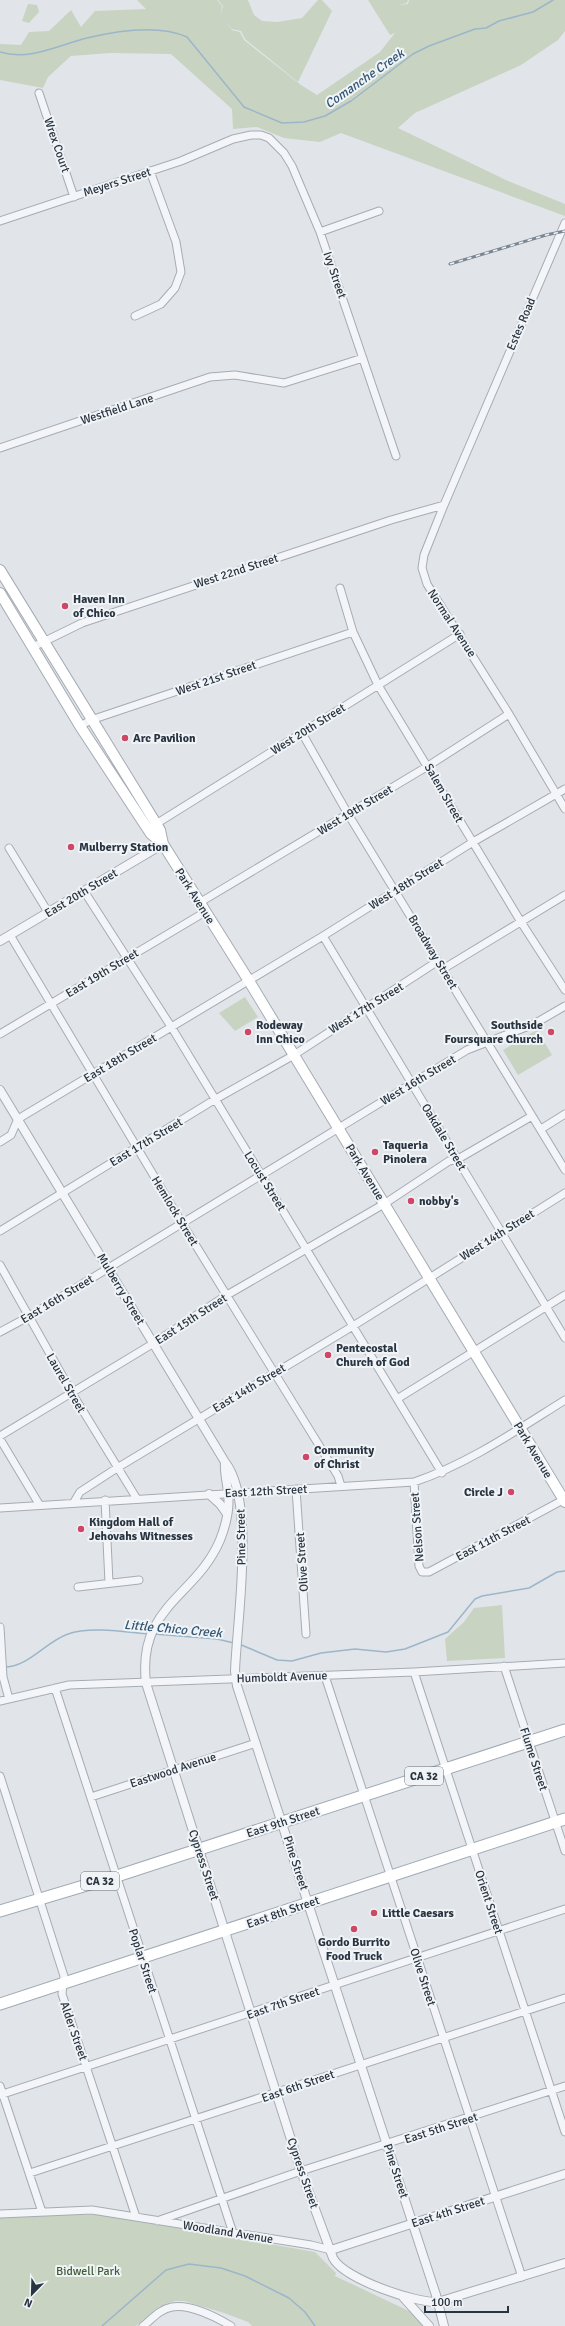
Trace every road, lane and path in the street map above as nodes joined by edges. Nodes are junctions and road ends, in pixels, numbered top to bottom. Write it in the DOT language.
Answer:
graph roads {
  1 [pos="39,93"];
  2 [pos="233,139"];
  3 [pos="150,171"];
  4 [pos="74,197"];
  5 [pos="379,212"];
  6 [pos="0,222"];
  7 [pos="565,223"];
  8 [pos="320,232"];
  9 [pos="135,316"];
  10 [pos="363,358"];
  11 [pos="478,425"];
  12 [pos="0,448"];
  13 [pos="396,456"];
  14 [pos="444,505"];
  15 [pos="0,570"];
  16 [pos="340,588"];
  17 [pos="0,593"];
  18 [pos="353,632"];
  19 [pos="460,634"];
  20 [pos="43,641"];
  21 [pos="32,647"];
  22 [pos="378,685"];
  23 [pos="509,714"];
  24 [pos="91,720"];
  25 [pos="80,726"];
  26 [pos="302,733"];
  27 [pos="428,766"];
  28 [pos="565,789"];
  29 [pos="556,795"];
  30 [pos="565,809"];
  31 [pos="348,814"];
  32 [pos="156,824"];
  33 [pos="473,842"];
  34 [pos="162,844"];
  35 [pos="9,848"];
  36 [pos="84,890"];
  37 [pos="396,890"];
  38 [pos="565,895"];
  39 [pos="199,903"];
  40 [pos="48,912"];
  41 [pos="205,912"];
  42 [pos="521,922"];
  43 [pos="10,935"];
  44 [pos="323,936"];
  45 [pos="0,941"];
  46 [pos="128,958"];
  47 [pos="438,961"];
  48 [pos="443,969"];
  49 [pos="248,981"];
  50 [pos="565,990"];
  51 [pos="51,1004"];
  52 [pos="565,1006"];
  53 [pos="365,1008"];
  54 [pos="172,1028"];
  55 [pos="0,1034"];
  56 [pos="489,1043"];
  57 [pos="294,1055"];
  58 [pos="94,1074"];
  59 [pos="413,1083"];
  60 [pos="0,1090"];
  61 [pos="214,1100"];
  62 [pos="565,1114"];
  63 [pos="532,1116"];
  64 [pos="18,1120"];
  65 [pos="338,1129"];
  66 [pos="541,1129"];
  67 [pos="0,1142"];
  68 [pos="137,1147"];
  69 [pos="458,1159"];
  70 [pos="565,1170"];
  71 [pos="261,1175"];
  72 [pos="62,1193"];
  73 [pos="565,1193"];
  74 [pos="384,1204"];
  75 [pos="182,1223"];
  76 [pos="0,1231"];
  77 [pos="501,1232"];
  78 [pos="307,1250"];
  79 [pos="0,1265"];
  80 [pos="108,1268"];
  81 [pos="429,1278"];
  82 [pos="227,1295"];
  83 [pos="565,1295"];
  84 [pos="546,1306"];
  85 [pos="28,1318"];
  86 [pos="353,1326"];
  87 [pos="0,1332"];
  88 [pos="565,1338"];
  89 [pos="154,1343"];
  90 [pos="473,1351"];
  91 [pos="275,1372"];
  92 [pos="72,1393"];
  93 [pos="397,1399"];
  94 [pos="565,1400"];
  95 [pos="198,1418"];
  96 [pos="520,1429"];
  97 [pos="0,1436"];
  98 [pos="0,1439"];
  99 [pos="225,1462"];
  100 [pos="117,1468"];
  101 [pos="442,1473"];
  102 [pos="414,1482"];
  103 [pos="341,1486"];
  104 [pos="296,1489"];
  105 [pos="228,1493"];
  106 [pos="239,1493"];
  107 [pos="209,1494"];
  108 [pos="136,1499"];
  109 [pos="105,1500"];
  110 [pos="564,1501"];
  111 [pos="74,1502"];
  112 [pos="39,1504"];
  113 [pos="0,1508"];
  114 [pos="227,1514"];
  115 [pos="422,1572"];
  116 [pos="139,1580"];
  117 [pos="109,1582"];
  118 [pos="78,1587"];
  119 [pos="0,1627"];
  120 [pos="306,1634"];
  121 [pos="565,1663"];
  122 [pos="504,1666"];
  123 [pos="414,1672"];
  124 [pos="325,1676"];
  125 [pos="236,1679"];
  126 [pos="146,1683"];
  127 [pos="55,1688"];
  128 [pos="9,1698"];
  129 [pos="0,1701"];
  130 [pos="565,1730"];
  131 [pos="529,1742"];
  132 [pos="256,1743"];
  133 [pos="446,1768"];
  134 [pos="175,1770"];
  135 [pos="0,1776"];
  136 [pos="363,1796"];
  137 [pos="91,1797"];
  138 [pos="282,1821"];
  139 [pos="560,1821"];
  140 [pos="199,1849"];
  141 [pos="472,1850"];
  142 [pos="565,1851"];
  143 [pos="117,1876"];
  144 [pos="389,1876"];
  145 [pos="40,1899"];
  146 [pos="309,1904"];
  147 [pos="565,1909"];
  148 [pos="0,1911"];
  149 [pos="226,1931"];
  150 [pos="498,1931"];
  151 [pos="142,1958"];
  152 [pos="417,1958"];
  153 [pos="62,1984"];
  154 [pos="334,1985"];
  155 [pos="565,1998"];
  156 [pos="0,2004"];
  157 [pos="525,2011"];
  158 [pos="252,2013"];
  159 [pos="443,2037"];
  160 [pos="169,2040"];
  161 [pos="360,2065"];
  162 [pos="86,2066"];
  163 [pos="0,2086"];
  164 [pos="565,2086"];
  165 [pos="552,2091"];
  166 [pos="277,2094"];
  167 [pos="1,2095"];
  168 [pos="470,2118"];
  169 [pos="196,2119"];
  170 [pos="565,2132"];
  171 [pos="388,2144"];
  172 [pos="112,2146"];
  173 [pos="301,2171"];
  174 [pos="30,2173"];
  175 [pos="565,2174"];
  176 [pos="494,2197"];
  177 [pos="222,2199"];
  178 [pos="42,2212"];
  179 [pos="0,2214"];
  180 [pos="136,2217"];
  181 [pos="157,2221"];
  182 [pos="413,2224"];
  183 [pos="233,2233"];
  184 [pos="331,2250"];
  185 [pos="565,2263"];
  186 [pos="522,2277"];
  187 [pos="402,2296"];
  188 [pos="438,2302"];
  189 [pos="143,2326"];
  190 [pos="231,2326"];
  191 [pos="429,2326"];
  192 [pos="444,2326"];
  1 -- 4 [label="street, Wrex Court"];
  2 -- 3 [label="street, Meyers Street"];
  2 -- 8 [label="street, Ivy Street"];
  3 -- 4 [label="street, Meyers Street"];
  3 -- 9 [label="street"];
  4 -- 6 [label="street, Meyers Street"];
  5 -- 8 [label="street"];
  7 -- 11 [label="street, Estes Road"];
  8 -- 10 [label="street, Ivy Street"];
  10 -- 12 [label="street, Westfield Lane"];
  10 -- 13 [label="street, Ivy Street"];
  11 -- 14 [label="street, Normal Avenue"];
  14 -- 19 [label="street, Normal Avenue"];
  14 -- 20 [label="street, West 22nd Street"];
  15 -- 20 [label="main road, Park Avenue"];
  16 -- 18 [label="street, Salem Street"];
  17 -- 21 [label="main road, Park Avenue"];
  18 -- 22 [label="street, Salem Street"];
  18 -- 24 [label="street, West 21st Street"];
  19 -- 22 [label="street, West 20th Street"];
  19 -- 23 [label="street, Normal Avenue"];
  20 -- 21 [label="street, West 22nd Street"];
  20 -- 24 [label="main road, Park Avenue"];
  21 -- 25 [label="main road, Park Avenue"];
  22 -- 26 [label="street, West 20th Street"];
  22 -- 27 [label="street, Salem Street"];
  23 -- 27 [label="street, West 19th Street"];
  23 -- 29 [label="street, Normal Avenue"];
  24 -- 25 [label="street, West 21st Street"];
  24 -- 32 [label="main road, Park Avenue"];
  25 -- 34 [label="main road, Park Avenue"];
  26 -- 31 [label="street, Broadway Street"];
  26 -- 32 [label="street, West 20th Street"];
  27 -- 31 [label="street, West 19th Street"];
  27 -- 33 [label="street, Salem Street"];
  28 -- 29 [label="street, West 18th Street"];
  29 -- 30 [label="street, Normal Avenue"];
  29 -- 33 [label="street, West 18th Street"];
  31 -- 37 [label="street, Broadway Street"];
  31 -- 39 [label="street, West 19th Street"];
  32 -- 34 [label="main road, Park Avenue"];
  33 -- 37 [label="street, West 18th Street"];
  33 -- 42 [label="street, Salem Street"];
  34 -- 36 [label="street, East 20th Street"];
  34 -- 39 [label="main road, Park Avenue"];
  35 -- 40 [label="street"];
  36 -- 40 [label="street, East 20th Street"];
  36 -- 46 [label="street, Locust Street"];
  37 -- 44 [label="street, West 18th Street"];
  37 -- 47 [label="street, Broadway Street"];
  38 -- 42 [label="street"];
  39 -- 41 [label="main road, Park Avenue"];
  40 -- 43 [label="street, East 20th Street"];
  41 -- 46 [label="street, East 19th Street"];
  41 -- 49 [label="main road, Park Avenue"];
  42 -- 48 [label="street"];
  42 -- 50 [label="street, Salem Street"];
  43 -- 45 [label="street, East 20th Street"];
  43 -- 51 [label="street, Hemlock Street"];
  44 -- 49 [label="street, West 18th Street"];
  44 -- 53 [label="street, Oakdale Street"];
  46 -- 51 [label="street, East 19th Street"];
  46 -- 54 [label="street, Locust Street"];
  47 -- 48 [label="street, Broadway Street"];
  47 -- 53 [label="street, West 17th Street"];
  48 -- 56 [label="street, Broadway Street"];
  49 -- 54 [label="street, East 18th Street"];
  49 -- 57 [label="main road, Park Avenue"];
  51 -- 55 [label="street, East 19th Street"];
  51 -- 58 [label="street, Hemlock Street"];
  52 -- 56 [label="street, West 16th Street"];
  53 -- 57 [label="street, West 17th Street"];
  53 -- 59 [label="street, Oakdale Street"];
  54 -- 58 [label="street, East 18th Street"];
  54 -- 61 [label="street, Locust Street"];
  56 -- 59 [label="street, West 16th Street"];
  56 -- 63 [label="street, Broadway Street"];
  57 -- 61 [label="street, East 17th Street"];
  57 -- 65 [label="main road, Park Avenue"];
  58 -- 64 [label="street, East 18th Street"];
  58 -- 68 [label="street, Hemlock Street"];
  59 -- 65 [label="street, West 16th Street"];
  59 -- 69 [label="street, Oakdale Street"];
  60 -- 64 [label="street, Mulberry Street"];
  61 -- 68 [label="street, East 17th Street"];
  61 -- 71 [label="street, Locust Street"];
  62 -- 66 [label="street"];
  63 -- 66 [label="street, Broadway Street"];
  63 -- 69 [label="street, East 15th Street"];
  64 -- 67 [label="street, East 18th Street"];
  64 -- 72 [label="street, Mulberry Street"];
  65 -- 71 [label="street, East 16th Street"];
  65 -- 74 [label="main road, Park Avenue"];
  66 -- 70 [label="street, Broadway Street"];
  68 -- 72 [label="street, East 17th Street"];
  68 -- 75 [label="street, Hemlock Street"];
  69 -- 74 [label="street, East 15th Street"];
  69 -- 77 [label="street, Oakdale Street"];
  71 -- 75 [label="street, East 16th Street"];
  71 -- 78 [label="street, Locust Street"];
  72 -- 76 [label="street, East 17th Street"];
  72 -- 80 [label="street, Mulberry Street"];
  73 -- 77 [label="street, West 14th Street"];
  74 -- 78 [label="street, East 15th Street"];
  74 -- 81 [label="main road, Park Avenue"];
  75 -- 80 [label="street, East 16th Street"];
  75 -- 82 [label="street, Hemlock Street"];
  77 -- 81 [label="street, West 14th Street"];
  77 -- 84 [label="street, Oakdale Street"];
  78 -- 82 [label="street, East 15th Street"];
  78 -- 86 [label="street, Locust Street"];
  79 -- 85 [label="street, Laurel Street"];
  80 -- 85 [label="street, East 16th Street"];
  80 -- 89 [label="street, Mulberry Street"];
  81 -- 86 [label="street, East 14th Street"];
  81 -- 90 [label="main road, Park Avenue"];
  82 -- 89 [label="street, East 15th Street"];
  82 -- 91 [label="street, Hemlock Street"];
  83 -- 84 [label="street"];
  84 -- 88 [label="street, Oakdale Street"];
  84 -- 90 [label="street"];
  85 -- 87 [label="street, East 16th Street"];
  85 -- 92 [label="street, Laurel Street"];
  86 -- 91 [label="street, East 14th Street"];
  86 -- 93 [label="street, Locust Street"];
  89 -- 92 [label="street, East 15th Street"];
  89 -- 95 [label="street, Mulberry Street"];
  90 -- 93 [label="street"];
  90 -- 96 [label="main road, Park Avenue"];
  91 -- 95 [label="street, East 14th Street"];
  91 -- 103 [label="street, Hemlock Street"];
  92 -- 97 [label="street, East 15th Street"];
  92 -- 100 [label="street, Laurel Street"];
  93 -- 101 [label="street, Locust Street"];
  94 -- 96 [label="street, East 12th Street"];
  95 -- 99 [label="street, Mulberry Street"];
  95 -- 100 [label="street, East 14th Street"];
  96 -- 101 [label="street, East 12th Street"];
  96 -- 110 [label="main road, Park Avenue"];
  98 -- 112 [label="street"];
  99 -- 105 [label="street, Mulberry Street"];
  99 -- 106 [label="street, Pine Street"];
  100 -- 108 [label="street, Laurel Street"];
  100 -- 111 [label="street, East 14th Street"];
  101 -- 102 [label="street, East 12th Street"];
  102 -- 103 [label="street, East 12th Street"];
  102 -- 115 [label="street, Nelson Street"];
  103 -- 104 [label="street, East 12th Street"];
  104 -- 106 [label="street, East 12th Street"];
  104 -- 120 [label="street, Olive Street"];
  105 -- 106 [label="street, East 12th Street"];
  105 -- 107 [label="street, East 12th Street"];
  105 -- 114 [label="street, Cypress Street"];
  106 -- 125 [label="street, Pine Street"];
  107 -- 108 [label="street, East 12th Street"];
  107 -- 114 [label="street"];
  108 -- 109 [label="street, East 12th Street"];
  109 -- 111 [label="street, East 12th Street"];
  109 -- 117 [label="street"];
  110 -- 115 [label="street, East 11th Street"];
  111 -- 112 [label="street, East 12th Street"];
  112 -- 113 [label="street, East 12th Street"];
  114 -- 126 [label="street, Cypress Street"];
  116 -- 117 [label="street"];
  117 -- 118 [label="street"];
  119 -- 128 [label="street"];
  121 -- 122 [label="street, Humboldt Avenue"];
  122 -- 123 [label="street, Humboldt Avenue"];
  122 -- 131 [label="street, Flume Street"];
  123 -- 124 [label="street, Humboldt Avenue"];
  123 -- 133 [label="street, Orient Street"];
  124 -- 125 [label="street, Humboldt Avenue"];
  124 -- 136 [label="street, Olive Street"];
  125 -- 126 [label="street, Humboldt Avenue"];
  125 -- 132 [label="street, Pine Street"];
  126 -- 127 [label="street, Humboldt Avenue"];
  126 -- 134 [label="street, Cypress Street"];
  127 -- 128 [label="street, Humboldt Avenue"];
  127 -- 137 [label="street, Poplar Street"];
  128 -- 129 [label="street, Humboldt Avenue"];
  130 -- 131 [label="main road, East 9th Street / CA 32"];
  131 -- 133 [label="main road, East 9th Street / CA 32"];
  131 -- 139 [label="street, Flume Street"];
  132 -- 134 [label="street, Eastwood Avenue"];
  132 -- 138 [label="street, Pine Street"];
  133 -- 136 [label="main road, East 9th Street / CA 32"];
  133 -- 141 [label="street, Orient Street"];
  134 -- 137 [label="street, Eastwood Avenue"];
  134 -- 140 [label="street, Cypress Street"];
  135 -- 145 [label="street, Alder Street"];
  136 -- 138 [label="main road, East 9th Street / CA 32"];
  136 -- 144 [label="street, Olive Street"];
  137 -- 143 [label="street, Poplar Street"];
  138 -- 140 [label="main road, East 9th Street / CA 32"];
  138 -- 146 [label="street, Pine Street"];
  139 -- 141 [label="main road, East 8th Street"];
  139 -- 142 [label="street, Flume Street"];
  140 -- 143 [label="main road, East 9th Street / CA 32"];
  140 -- 149 [label="street, Cypress Street"];
  141 -- 144 [label="main road, East 8th Street"];
  141 -- 150 [label="street, Orient Street"];
  143 -- 145 [label="main road, East 9th Street / CA 32"];
  143 -- 151 [label="street, Poplar Street"];
  144 -- 146 [label="main road, East 8th Street"];
  144 -- 152 [label="street, Olive Street"];
  145 -- 148 [label="main road, East 9th Street / CA 32"];
  145 -- 153 [label="street, Alder Street"];
  146 -- 149 [label="main road, East 8th Street"];
  146 -- 154 [label="street, Pine Street"];
  147 -- 150 [label="street, East 7th Street"];
  149 -- 151 [label="main road, East 8th Street"];
  149 -- 158 [label="street, Cypress Street"];
  150 -- 152 [label="street, East 7th Street"];
  150 -- 157 [label="street, Orient Street"];
  151 -- 153 [label="main road, East 8th Street"];
  151 -- 160 [label="street, Poplar Street"];
  152 -- 154 [label="street, East 7th Street"];
  152 -- 159 [label="street, Olive Street"];
  153 -- 156 [label="main road, East 8th Street"];
  153 -- 162 [label="street, Alder Street"];
  154 -- 158 [label="street, East 7th Street"];
  154 -- 161 [label="street, Pine Street"];
  155 -- 157 [label="street, East 6th Street"];
  157 -- 159 [label="street, East 6th Street"];
  157 -- 165 [label="street, Orient Street"];
  158 -- 160 [label="street, East 7th Street"];
  158 -- 166 [label="street, Cypress Street"];
  159 -- 161 [label="street, East 6th Street"];
  159 -- 168 [label="street, Olive Street"];
  160 -- 162 [label="street, East 7th Street"];
  160 -- 169 [label="street, Poplar Street"];
  161 -- 166 [label="street, East 6th Street"];
  161 -- 171 [label="street, Pine Street"];
  162 -- 167 [label="street, East 7th Street"];
  162 -- 172 [label="street, Alder Street"];
  163 -- 167 [label="street"];
  164 -- 165 [label="street, East 5th Street"];
  165 -- 168 [label="street, East 5th Street"];
  165 -- 170 [label="street, Orient Street"];
  166 -- 169 [label="street, East 6th Street"];
  166 -- 173 [label="street, Cypress Street"];
  167 -- 174 [label="street"];
  168 -- 171 [label="street, East 5th Street"];
  168 -- 176 [label="street, Olive Street"];
  169 -- 172 [label="street, East 6th Street"];
  169 -- 177 [label="street, Poplar Street"];
  171 -- 173 [label="street, East 5th Street"];
  171 -- 182 [label="street, Pine Street"];
  172 -- 174 [label="street, East 6th Street"];
  172 -- 180 [label="street, Alder Street"];
  173 -- 177 [label="street, East 5th Street"];
  173 -- 184 [label="street, Cypress Street"];
  174 -- 178 [label="street"];
  175 -- 176 [label="street, East 4th Street"];
  176 -- 182 [label="street, East 4th Street"];
  176 -- 186 [label="street, Olive Street"];
  177 -- 181 [label="street, East 5th Street"];
  177 -- 183 [label="street, Poplar Street"];
  178 -- 179 [label="street, Woodland Avenue"];
  178 -- 180 [label="street, Woodland Avenue"];
  180 -- 181 [label="street, Woodland Avenue"];
  181 -- 183 [label="street, Woodland Avenue"];
  182 -- 184 [label="street, East 4th Street"];
  182 -- 188 [label="street, Pine Street"];
  183 -- 184 [label="street, Woodland Avenue"];
  184 -- 187 [label="street"];
  185 -- 186 [label="street"];
  186 -- 188 [label="street"];
  187 -- 188 [label="street"];
  187 -- 191 [label="street"];
  188 -- 192 [label="street, Pine Street"];
  189 -- 190 [label="street"];
}
